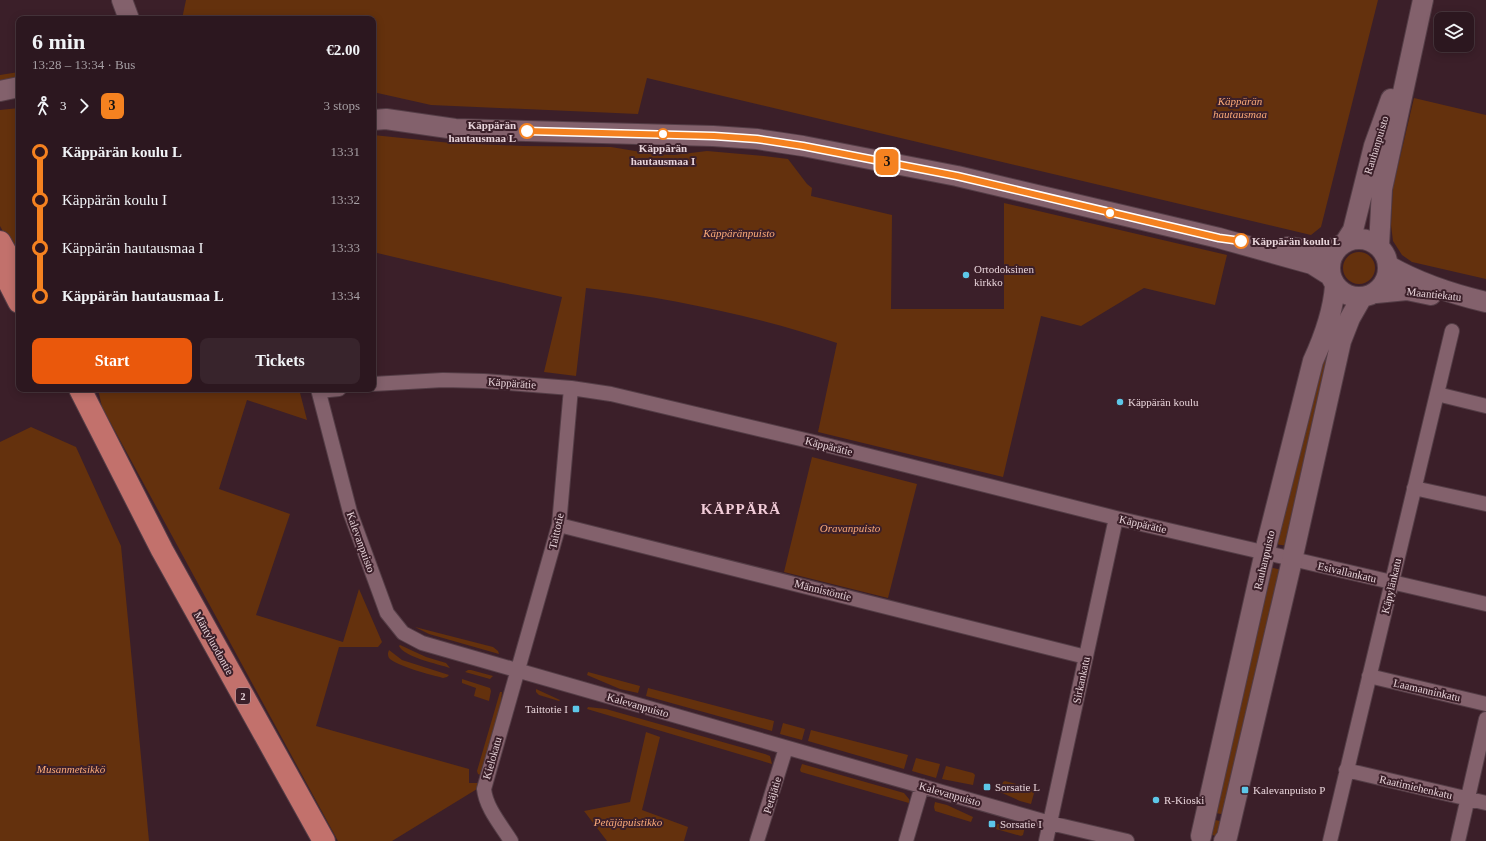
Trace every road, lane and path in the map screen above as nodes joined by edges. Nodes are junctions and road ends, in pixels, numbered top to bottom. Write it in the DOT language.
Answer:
graph roads {
  1 [pos="121,0"];
  2 [pos="1423,0"];
  3 [pos="122,16"];
  4 [pos="128,16"];
  5 [pos="1411,51"];
  6 [pos="16,88"];
  7 [pos="0,90"];
  8 [pos="16,101"];
  9 [pos="0,103"];
  10 [pos="377,118"];
  11 [pos="1219,238"];
  12 [pos="0,242"];
  13 [pos="1342,244"];
  14 [pos="1379,246"];
  15 [pos="0,265"];
  16 [pos="1389,266"];
  17 [pos="16,271"];
  18 [pos="1333,281"];
  19 [pos="1369,295"];
  20 [pos="16,296"];
  21 [pos="1477,300"];
  22 [pos="1452,331"];
  23 [pos="376,384"];
  24 [pos="571,388"];
  25 [pos="68,392"];
  26 [pos="319,392"];
  27 [pos="1437,394"];
  28 [pos="90,399"];
  29 [pos="1486,406"];
  30 [pos="1414,488"];
  31 [pos="1486,504"];
  32 [pos="1116,518"];
  33 [pos="559,524"];
  34 [pos="162,550"];
  35 [pos="1279,556"];
  36 [pos="1392,582"];
  37 [pos="1486,604"];
  38 [pos="1086,657"];
  39 [pos="518,669"];
  40 [pos="1369,676"];
  41 [pos="1486,704"];
  42 [pos="1486,719"];
  43 [pos="786,748"];
  44 [pos="1346,770"];
  45 [pos="922,786"];
  46 [pos="1468,799"];
  47 [pos="1486,803"];
  48 [pos="1050,823"];
  49 [pos="1201,839"];
  50 [pos="324,841"];
  51 [pos="511,841"];
  52 [pos="757,841"];
  53 [pos="906,841"];
  54 [pos="1046,841"];
  55 [pos="1127,841"];
  56 [pos="1224,841"];
  57 [pos="1330,841"];
  58 [pos="1458,841"];
  1 -- 3 [label="main road"];
  1 -- 4 [label="main road"];
  2 -- 5 [label="main road, Rauhanpuisto"];
  5 -- 13 [label="main road, Rauhanpuisto"];
  5 -- 14 [label="main road, Rauhanpuisto"];
  6 -- 7 [label="main road"];
  8 -- 9 [label="main road"];
  10 -- 11 [label="main road"];
  11 -- 13 [label="main road"];
  11 -- 18 [label="main road"];
  12 -- 17 [label="highway"];
  13 -- 14 [label="main road"];
  13 -- 18 [label="main road"];
  14 -- 16 [label="main road"];
  15 -- 20 [label="highway"];
  16 -- 19 [label="main road"];
  16 -- 21 [label="main road, Maantiekatu"];
  18 -- 19 [label="main road"];
  18 -- 35 [label="main road, Rauhanpuisto"];
  19 -- 21 [label="main road, Maantiekatu"];
  19 -- 35 [label="main road, Rauhanpuisto"];
  22 -- 27 [label="street, Käpylänkatu"];
  23 -- 24 [label="street, Käppärätie"];
  24 -- 32 [label="street, Käppärätie"];
  24 -- 33 [label="street, Taittotie"];
  25 -- 34 [label="highway, Mäntyluodontie / 2"];
  26 -- 39 [label="street, Kalevanpuisto"];
  27 -- 29 [label="street"];
  27 -- 30 [label="street, Käpylänkatu"];
  28 -- 34 [label="highway, Mäntyluodontie / 2"];
  30 -- 31 [label="street"];
  30 -- 36 [label="street, Käpylänkatu"];
  32 -- 35 [label="street, Käppärätie"];
  32 -- 38 [label="street, Sirkankatu"];
  33 -- 38 [label="street, Männistöntie"];
  33 -- 39 [label="street, Taittotie"];
  34 -- 50 [label="highway, Mäntyluodontie / 2"];
  35 -- 36 [label="street, Esivallankatu"];
  35 -- 49 [label="main road, Rauhanpuisto"];
  35 -- 56 [label="main road, Rauhanpuisto"];
  36 -- 37 [label="street, Esivallankatu"];
  36 -- 40 [label="street, Käpylänkatu"];
  38 -- 48 [label="street, Sirkankatu"];
  39 -- 43 [label="street, Kalevanpuisto"];
  39 -- 51 [label="street, Kielokatu"];
  40 -- 41 [label="street, Laamanninkatu"];
  40 -- 44 [label="street, Käpylänkatu"];
  42 -- 46 [label="street"];
  43 -- 45 [label="street, Kalevanpuisto"];
  43 -- 52 [label="street, Petäjätie"];
  44 -- 46 [label="street, Raatimiehenkatu"];
  44 -- 57 [label="street, Käpylänkatu"];
  45 -- 48 [label="street, Kalevanpuisto"];
  45 -- 53 [label="street"];
  46 -- 47 [label="street, Raatimiehenkatu"];
  46 -- 58 [label="street"];
  48 -- 54 [label="street, Sirkankatu"];
  48 -- 55 [label="street, Kalevanpuisto"];
}
